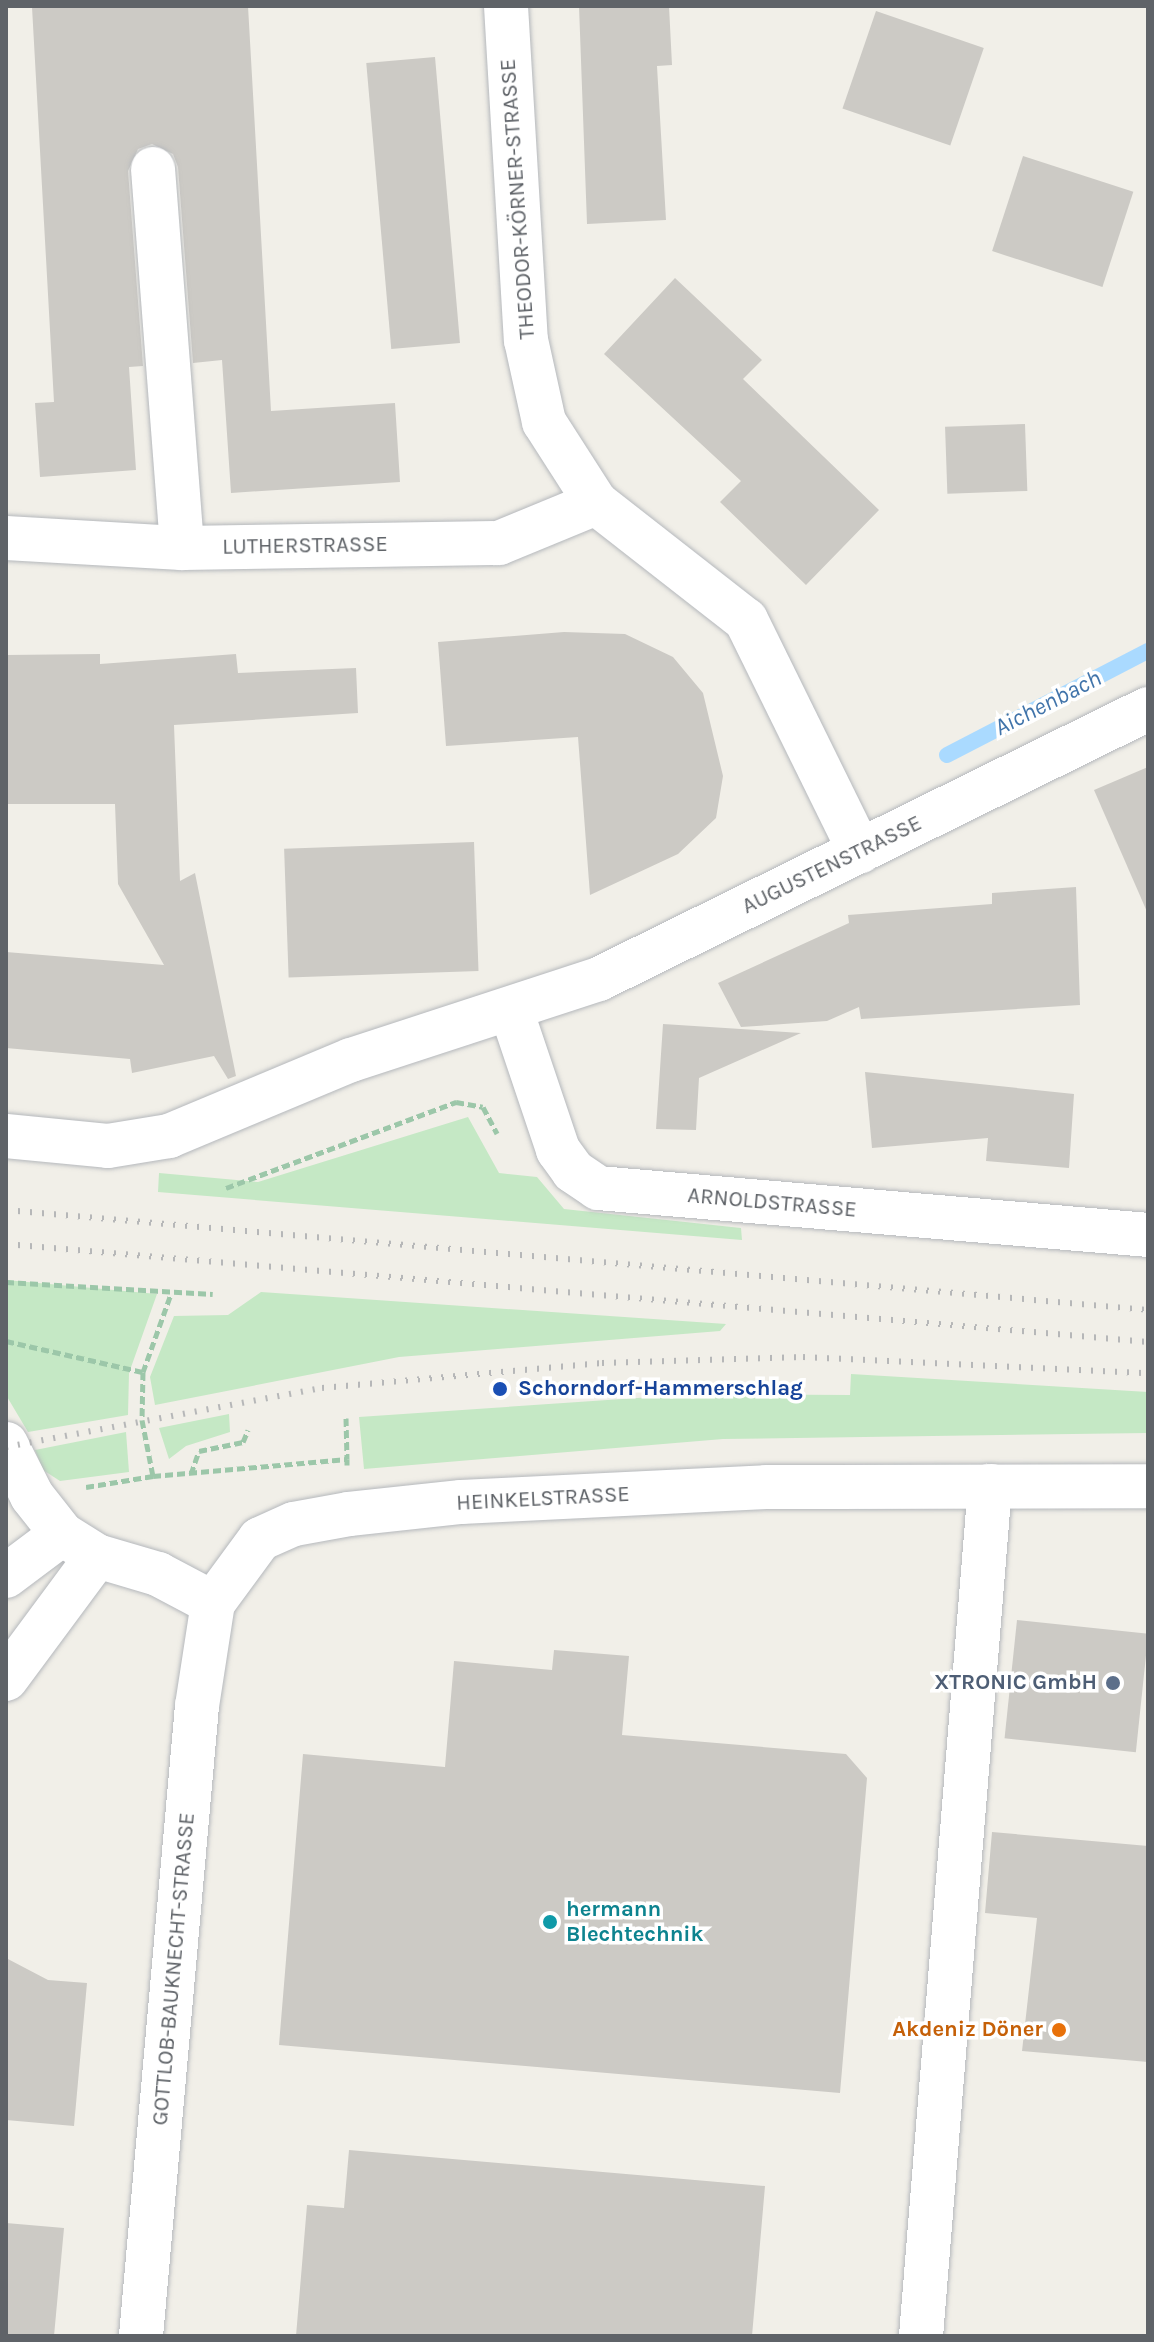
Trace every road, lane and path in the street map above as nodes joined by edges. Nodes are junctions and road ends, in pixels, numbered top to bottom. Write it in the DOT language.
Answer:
graph roads {
  1 [pos="506,6"];
  2 [pos="153,169"];
  3 [pos="596,503"];
  4 [pos="6,538"];
  5 [pos="182,548"];
  6 [pos="1148,709"];
  7 [pos="860,852"];
  8 [pos="511,1010"];
  9 [pos="6,1136"];
  10 [pos="502,1144"];
  11 [pos="226,1188"];
  12 [pos="1148,1235"];
  13 [pos="6,1282"];
  14 [pos="171,1294"];
  15 [pos="213,1294"];
  16 [pos="6,1341"];
  17 [pos="143,1372"];
  18 [pos="346,1418"];
  19 [pos="248,1430"];
  20 [pos="6,1444"];
  21 [pos="347,1459"];
  22 [pos="191,1474"];
  23 [pos="153,1476"];
  24 [pos="990,1486"];
  25 [pos="1148,1486"];
  26 [pos="32,1496"];
  27 [pos="349,1514"];
  28 [pos="79,1545"];
  29 [pos="6,1576"];
  30 [pos="213,1603"];
  31 [pos="6,1679"];
  32 [pos="141,2336"];
  33 [pos="921,2336"];
  1 -- 3 [label="street, THEODOR-KÖRNER-STRASSE"];
  2 -- 5 [label="street"];
  3 -- 5 [label="street, LUTHERSTRASSE"];
  3 -- 7 [label="street, THEODOR-KÖRNER-STRASSE"];
  4 -- 5 [label="street, LUTHERSTRASSE"];
  6 -- 7 [label="street, AUGUSTENSTRASSE"];
  7 -- 8 [label="street, AUGUSTENSTRASSE"];
  8 -- 9 [label="street, AUGUSTENSTRASSE"];
  8 -- 12 [label="street, ARNOLDSTRASSE"];
  10 -- 11 [label="path"];
  13 -- 14 [label="path"];
  14 -- 15 [label="path"];
  14 -- 17 [label="path"];
  16 -- 17 [label="path"];
  17 -- 23 [label="path"];
  18 -- 21 [label="path"];
  19 -- 22 [label="path"];
  20 -- 26 [label="street"];
  21 -- 22 [label="path"];
  21 -- 27 [label="path"];
  22 -- 23 [label="path"];
  23 -- 26 [label="path"];
  24 -- 25 [label="street, HEINKELSTRASSE"];
  24 -- 27 [label="street, HEINKELSTRASSE"];
  24 -- 33 [label="street"];
  26 -- 28 [label="street"];
  27 -- 30 [label="street, HEINKELSTRASSE"];
  28 -- 29 [label="street"];
  28 -- 30 [label="street"];
  28 -- 31 [label="street"];
  30 -- 32 [label="street, GOTTLOB-BAUKNECHT-STRASSE"];
}
